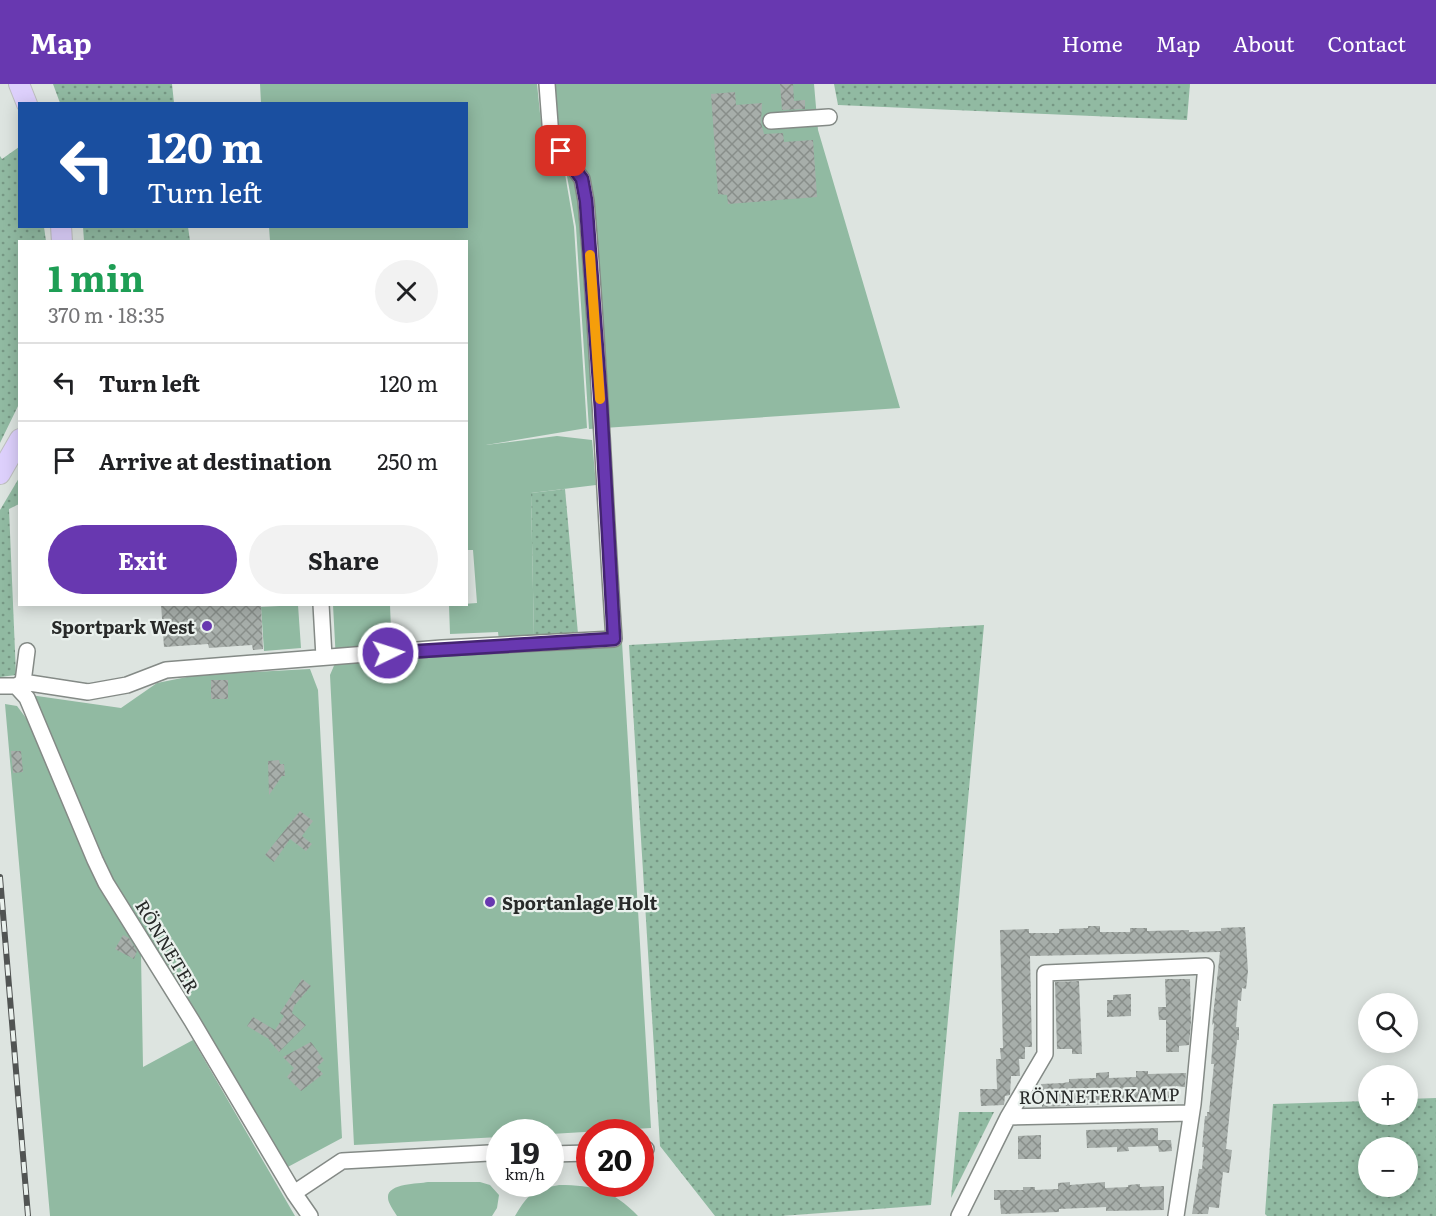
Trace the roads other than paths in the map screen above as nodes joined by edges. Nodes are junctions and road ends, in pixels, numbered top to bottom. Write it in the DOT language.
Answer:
graph roads {
  1 [pos="19,84"];
  2 [pos="547,84"];
  3 [pos="26,102"];
  4 [pos="829,117"];
  5 [pos="771,121"];
  6 [pos="18,442"];
  7 [pos="0,474"];
  8 [pos="321,606"];
  9 [pos="27,651"];
  10 [pos="324,657"];
  11 [pos="13,685"];
  12 [pos="1191,1113"];
  13 [pos="1008,1117"];
  14 [pos="486,1153"];
  15 [pos="294,1193"];
  16 [pos="310,1216"];
  17 [pos="959,1216"];
  18 [pos="1176,1216"];
  1 -- 3 [label="main road"];
  2 -- 10 [label="street"];
  4 -- 5 [label="street"];
  6 -- 7 [label="main road"];
  8 -- 10 [label="street"];
  9 -- 11 [label="street"];
  10 -- 11 [label="street"];
  11 -- 15 [label="street, RÖNNETER"];
  12 -- 13 [label="street, RÖNNETERKAMP"];
  12 -- 13 [label="street, RÖNNETERKAMP"];
  12 -- 18 [label="street, RÖNNETERKAMP"];
  13 -- 17 [label="street"];
  14 -- 15 [label="street"];
  15 -- 16 [label="street, RÖNNETER"];
}
